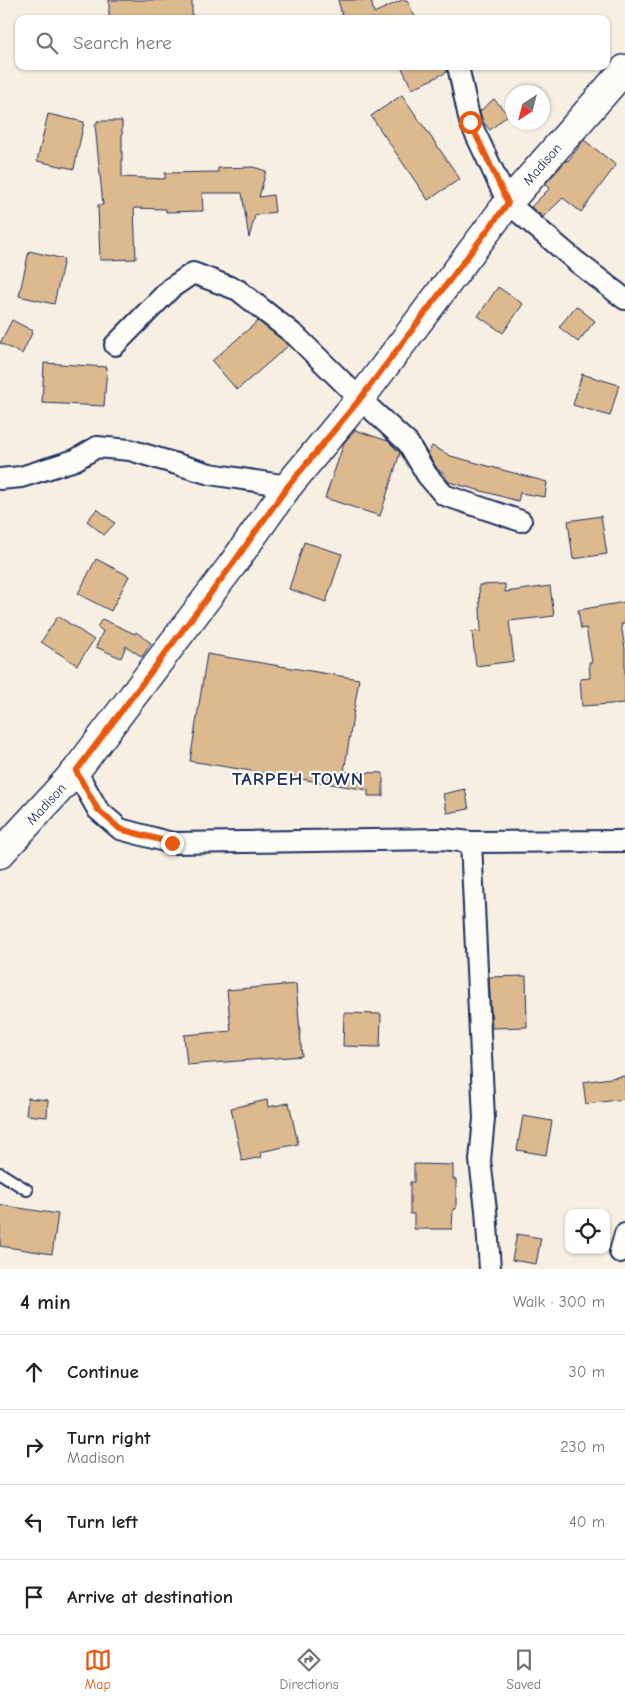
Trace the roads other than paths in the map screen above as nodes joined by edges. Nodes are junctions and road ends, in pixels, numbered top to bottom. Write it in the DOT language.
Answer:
graph roads {
  1 [pos="625,69"];
  2 [pos="459,70"];
  3 [pos="508,203"];
  4 [pos="625,299"];
  5 [pos="115,345"];
  6 [pos="360,399"];
  7 [pos="0,479"];
  8 [pos="288,486"];
  9 [pos="521,521"];
  10 [pos="76,771"];
  11 [pos="625,841"];
  12 [pos="472,842"];
  13 [pos="0,854"];
  14 [pos="0,1173"];
  15 [pos="27,1190"];
  16 [pos="490,1269"];
  1 -- 3 [label="street, Madison"];
  2 -- 3 [label="street"];
  3 -- 4 [label="street"];
  3 -- 6 [label="street, Madison"];
  5 -- 6 [label="street"];
  6 -- 8 [label="street, Madison"];
  6 -- 9 [label="street"];
  7 -- 8 [label="street"];
  8 -- 10 [label="street, Madison"];
  10 -- 12 [label="street"];
  10 -- 13 [label="street, Madison"];
  11 -- 12 [label="street"];
  12 -- 16 [label="street"];
  14 -- 15 [label="lane"];
}
